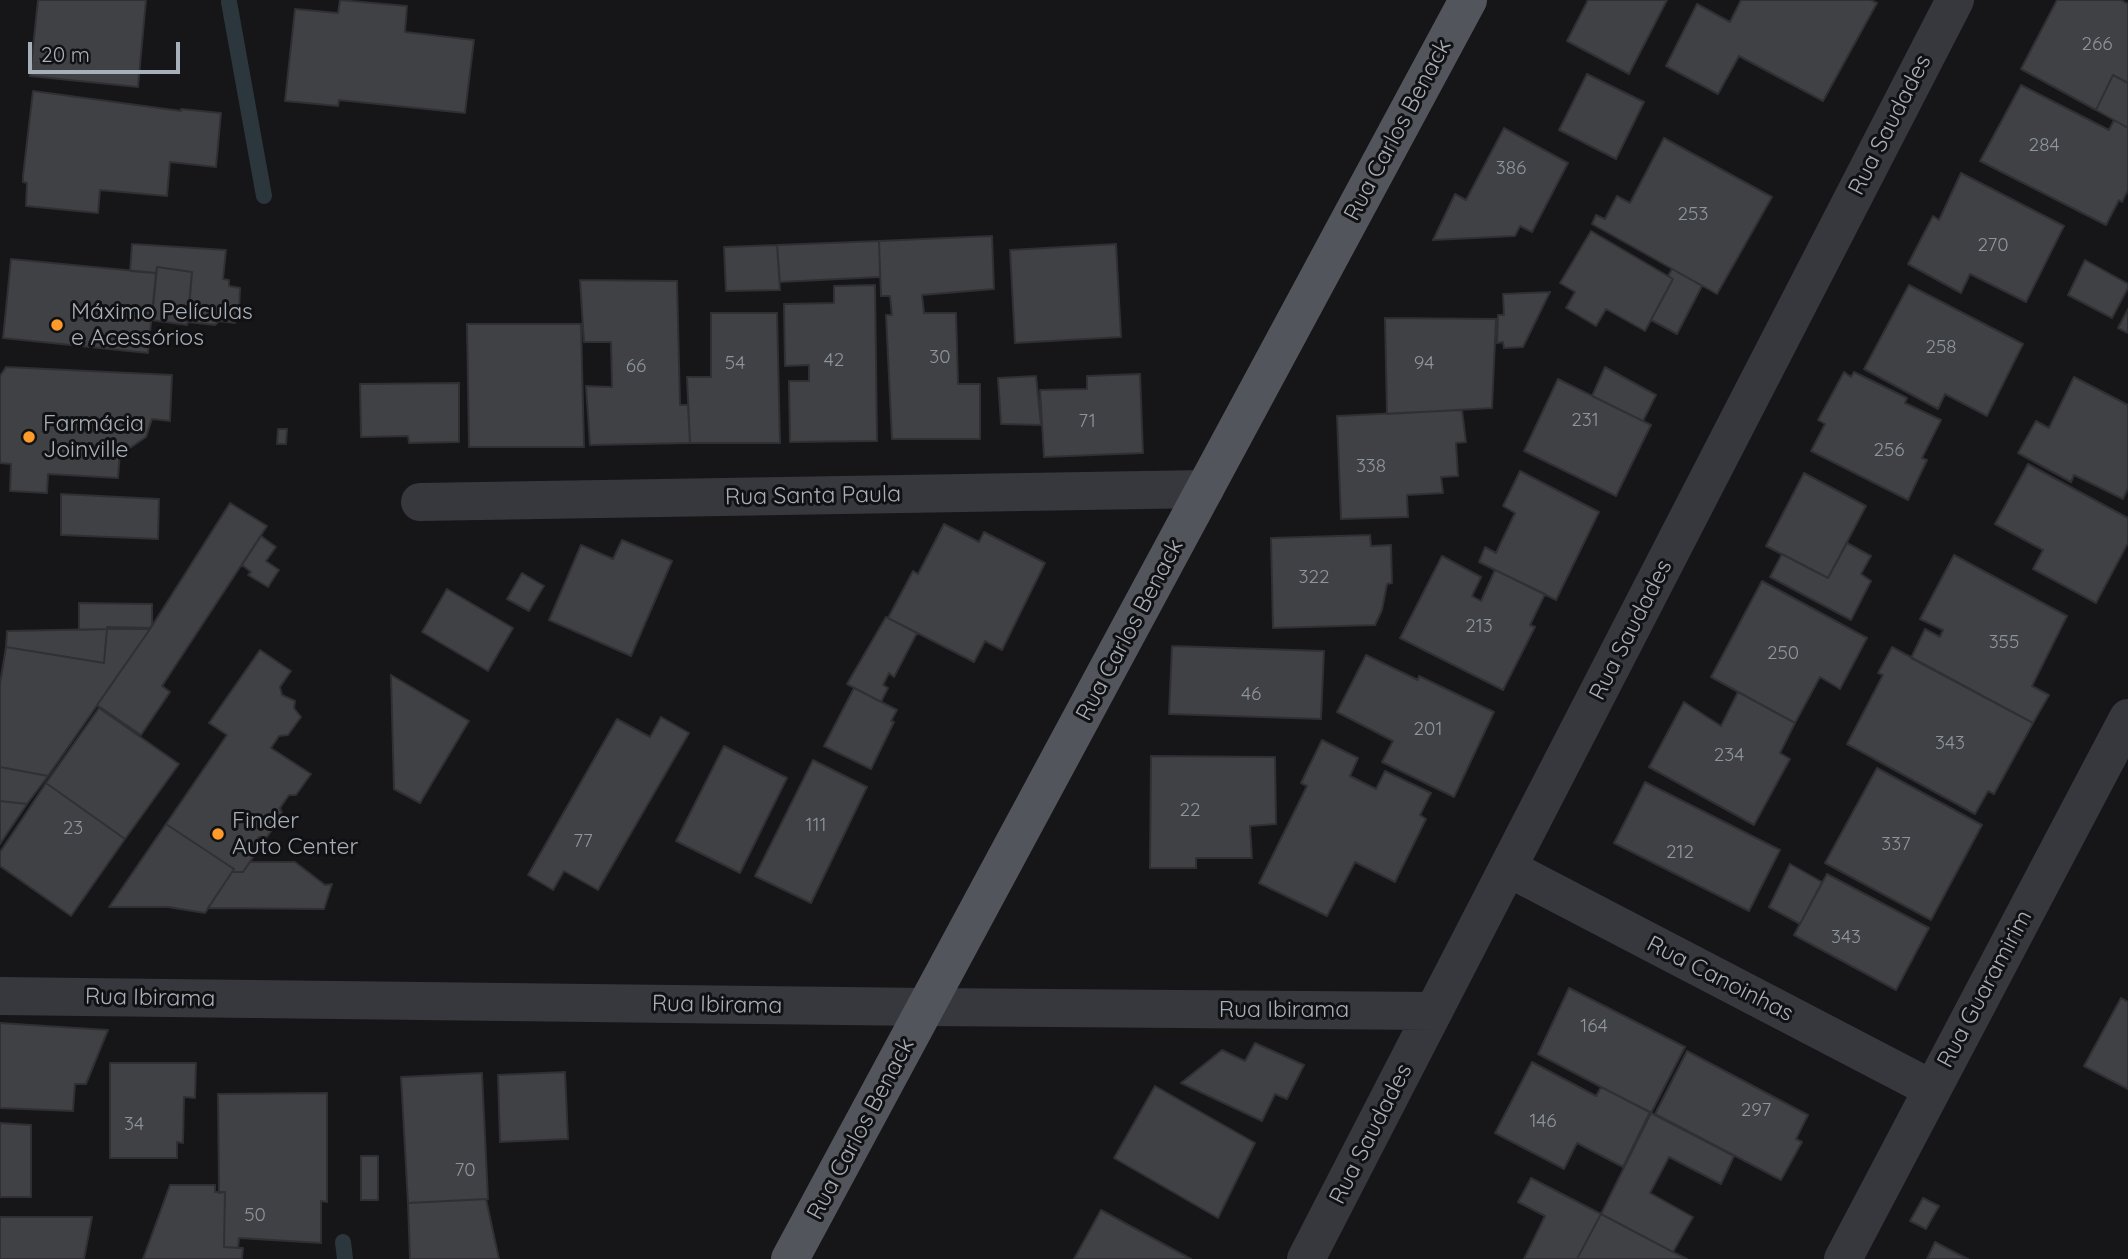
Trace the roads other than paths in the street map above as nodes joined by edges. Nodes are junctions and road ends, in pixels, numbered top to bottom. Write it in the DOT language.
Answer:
graph roads {
  1 [pos="1468,0"];
  2 [pos="1955,0"];
  3 [pos="1205,489"];
  4 [pos="420,502"];
  5 [pos="2128,718"];
  6 [pos="1508,868"];
  7 [pos="0,996"];
  8 [pos="927,1007"];
  9 [pos="1434,1011"];
  10 [pos="1932,1089"];
  11 [pos="790,1259"];
  12 [pos="1307,1259"];
  13 [pos="1843,1259"];
  1 -- 3 [label="main road, Rua Carlos Benack"];
  2 -- 6 [label="street, Rua Saudades"];
  3 -- 4 [label="street, Rua Santa Paula"];
  3 -- 8 [label="main road, Rua Carlos Benack"];
  5 -- 10 [label="street, Rua Guaramirim"];
  6 -- 9 [label="street, Rua Saudades"];
  6 -- 10 [label="street, Rua Canoinhas"];
  7 -- 8 [label="street, Rua Ibirama"];
  8 -- 9 [label="street, Rua Ibirama"];
  8 -- 11 [label="main road, Rua Carlos Benack"];
  9 -- 12 [label="street, Rua Saudades"];
  10 -- 13 [label="street, Rua Guaramirim"];
}
